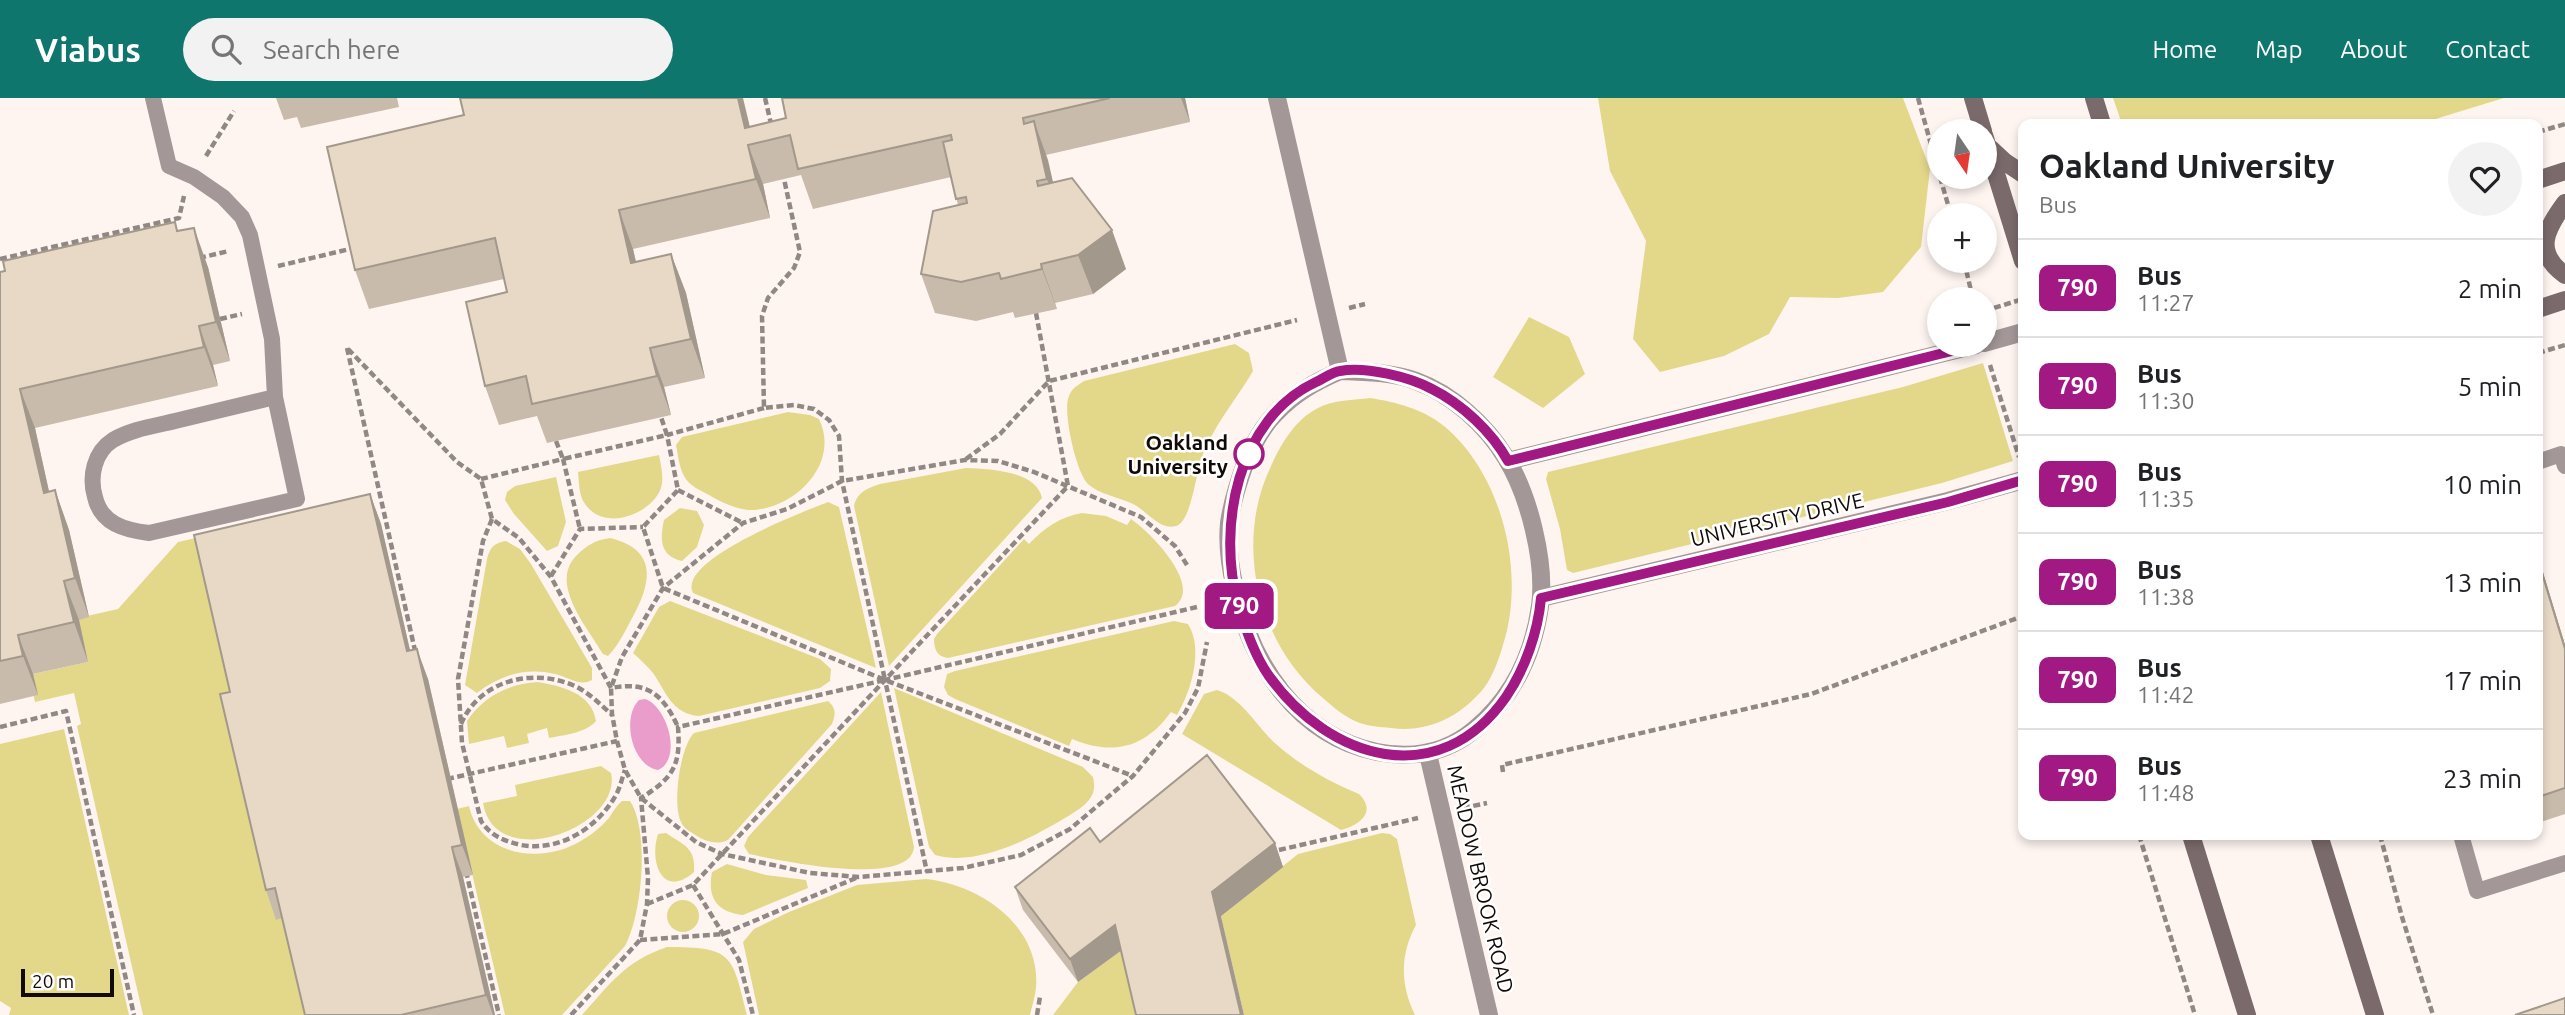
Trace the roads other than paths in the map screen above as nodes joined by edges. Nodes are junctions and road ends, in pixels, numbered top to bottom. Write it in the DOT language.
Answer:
graph roads {
  1 [pos="153,98"];
  2 [pos="1277,98"];
  3 [pos="1973,98"];
  4 [pos="2094,98"];
  5 [pos="1979,119"];
  6 [pos="2100,119"];
  7 [pos="1997,152"];
  8 [pos="2018,171"];
  9 [pos="2565,171"];
  10 [pos="1997,176"];
  11 [pos="2543,178"];
  12 [pos="2565,202"];
  13 [pos="2018,245"];
  14 [pos="2565,275"];
  15 [pos="2565,300"];
  16 [pos="2543,307"];
  17 [pos="2018,333"];
  18 [pos="1997,339"];
  19 [pos="1928,357"];
  20 [pos="1340,371"];
  21 [pos="275,397"];
  22 [pos="2543,459"];
  23 [pos="1508,461"];
  24 [pos="2565,466"];
  25 [pos="2018,481"];
  26 [pos="1541,598"];
  27 [pos="1428,754"];
  28 [pos="2193,840"];
  29 [pos="2321,840"];
  30 [pos="2462,840"];
  31 [pos="2565,863"];
  32 [pos="1489,1015"];
  33 [pos="2247,1015"];
  34 [pos="2375,1015"];
  1 -- 21 [label="lane"];
  2 -- 20 [label="street"];
  3 -- 5 [label="main road"];
  4 -- 6 [label="main road"];
  7 -- 8 [label="main road"];
  9 -- 11 [label="main road"];
  10 -- 13 [label="main road"];
  12 -- 14 [label="main road"];
  15 -- 16 [label="main road"];
  17 -- 18 [label="street"];
  19 -- 23 [label="street"];
  20 -- 23 [label="street"];
  20 -- 27 [label="street"];
  21 -- 21 [label="lane"];
  22 -- 24 [label="lane"];
  23 -- 26 [label="street"];
  25 -- 26 [label="street, UNIVERSITY DRIVE"];
  26 -- 27 [label="street"];
  27 -- 32 [label="street, MEADOW BROOK ROAD"];
  28 -- 33 [label="main road"];
  29 -- 34 [label="main road"];
  30 -- 31 [label="lane"];
}
